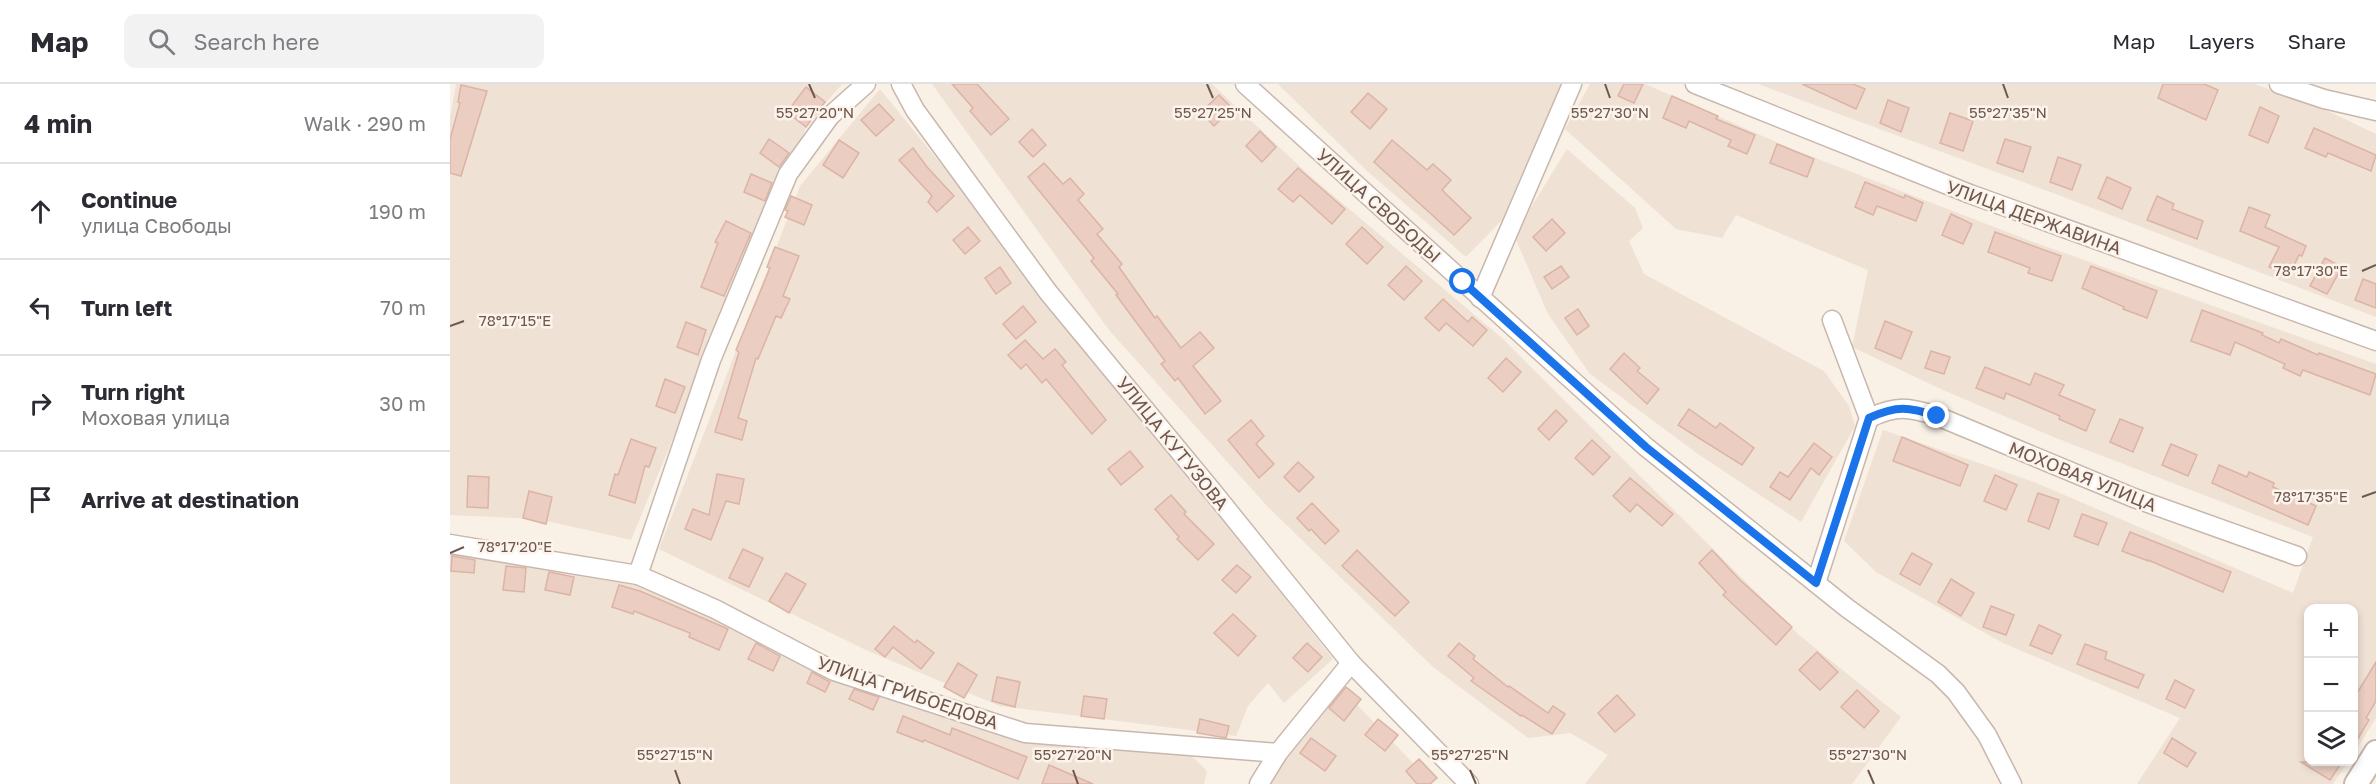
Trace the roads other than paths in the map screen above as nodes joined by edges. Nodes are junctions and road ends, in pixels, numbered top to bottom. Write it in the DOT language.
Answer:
graph roads {
  1 [pos="866,84"];
  2 [pos="901,84"];
  3 [pos="1245,84"];
  4 [pos="1572,84"];
  5 [pos="1695,84"];
  6 [pos="2279,84"];
  7 [pos="2376,111"];
  8 [pos="1480,298"];
  9 [pos="1832,321"];
  10 [pos="2376,341"];
  11 [pos="1869,418"];
  12 [pos="450,544"];
  13 [pos="2297,556"];
  14 [pos="638,575"];
  15 [pos="1816,583"];
  16 [pos="1351,663"];
  17 [pos="1278,753"];
  18 [pos="2376,753"];
  19 [pos="1259,784"];
  20 [pos="1469,784"];
  21 [pos="2012,784"];
  22 [pos="2356,784"];
  1 -- 14 [label="street"];
  2 -- 16 [label="street, УЛИЦА КУТУЗОВА"];
  3 -- 8 [label="street, УЛИЦА СВОБОДЫ"];
  4 -- 8 [label="street"];
  5 -- 10 [label="street, УЛИЦА ДЕРЖАВИНА"];
  6 -- 7 [label="street"];
  8 -- 15 [label="street, УЛИЦА СВОБОДЫ"];
  9 -- 11 [label="street"];
  11 -- 13 [label="street, МОХОВАЯ УЛИЦА"];
  11 -- 15 [label="street"];
  12 -- 14 [label="street, УЛИЦА ГРИБОЕДОВА"];
  14 -- 17 [label="street, УЛИЦА ГРИБОЕДОВА"];
  15 -- 21 [label="street, УЛИЦА СВОБОДЫ"];
  16 -- 17 [label="street"];
  16 -- 20 [label="street, УЛИЦА КУТУЗОВА"];
  17 -- 19 [label="street"];
  18 -- 22 [label="street"];
}
